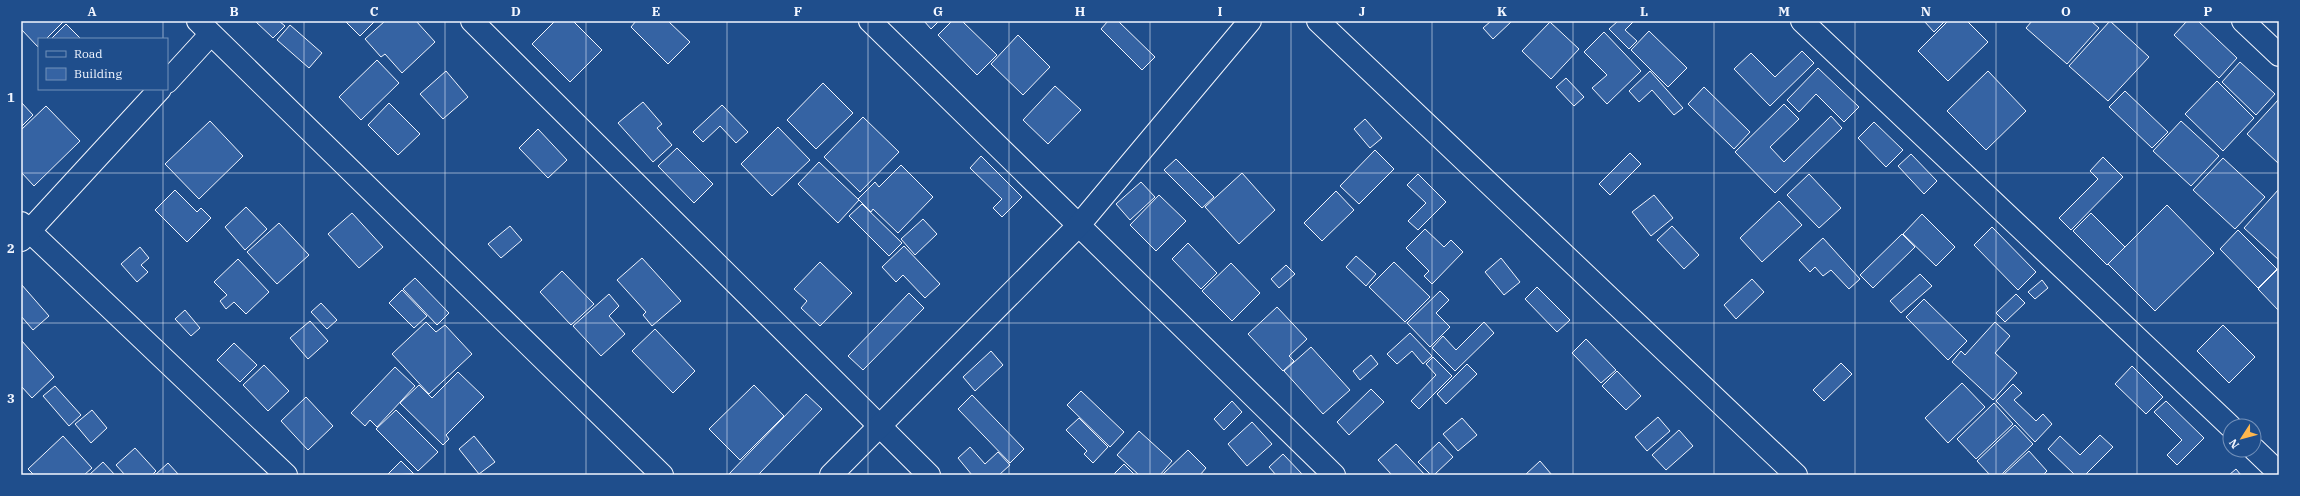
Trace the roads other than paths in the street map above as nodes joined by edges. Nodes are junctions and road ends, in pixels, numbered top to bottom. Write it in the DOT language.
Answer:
graph roads {
  1 [pos="472,21"];
  2 [pos="870,21"];
  3 [pos="1250,21"];
  4 [pos="1318,21"];
  5 [pos="1802,21"];
  6 [pos="2243,21"];
  7 [pos="204,28"];
  8 [pos="2279,55"];
  9 [pos="168,81"];
  10 [pos="159,90"];
  11 [pos="1079,225"];
  12 [pos="24,231"];
  13 [pos="2222,418"];
  14 [pos="880,426"];
  15 [pos="2262,456"];
  16 [pos="2279,472"];
  17 [pos="286,475"];
  18 [pos="662,475"];
  19 [pos="831,475"];
  20 [pos="929,475"];
  21 [pos="1334,475"];
  22 [pos="1796,475"];
  1 -- 14 [label="street"];
  2 -- 11 [label="street"];
  3 -- 11 [label="street"];
  4 -- 22 [label="street"];
  5 -- 13 [label="street"];
  6 -- 8 [label="street"];
  7 -- 9 [label="street"];
  7 -- 18 [label="street"];
  10 -- 12 [label="street"];
  11 -- 14 [label="street"];
  11 -- 21 [label="street"];
  12 -- 17 [label="street"];
  14 -- 19 [label="street"];
  14 -- 20 [label="street"];
  15 -- 16 [label="street"];
}
